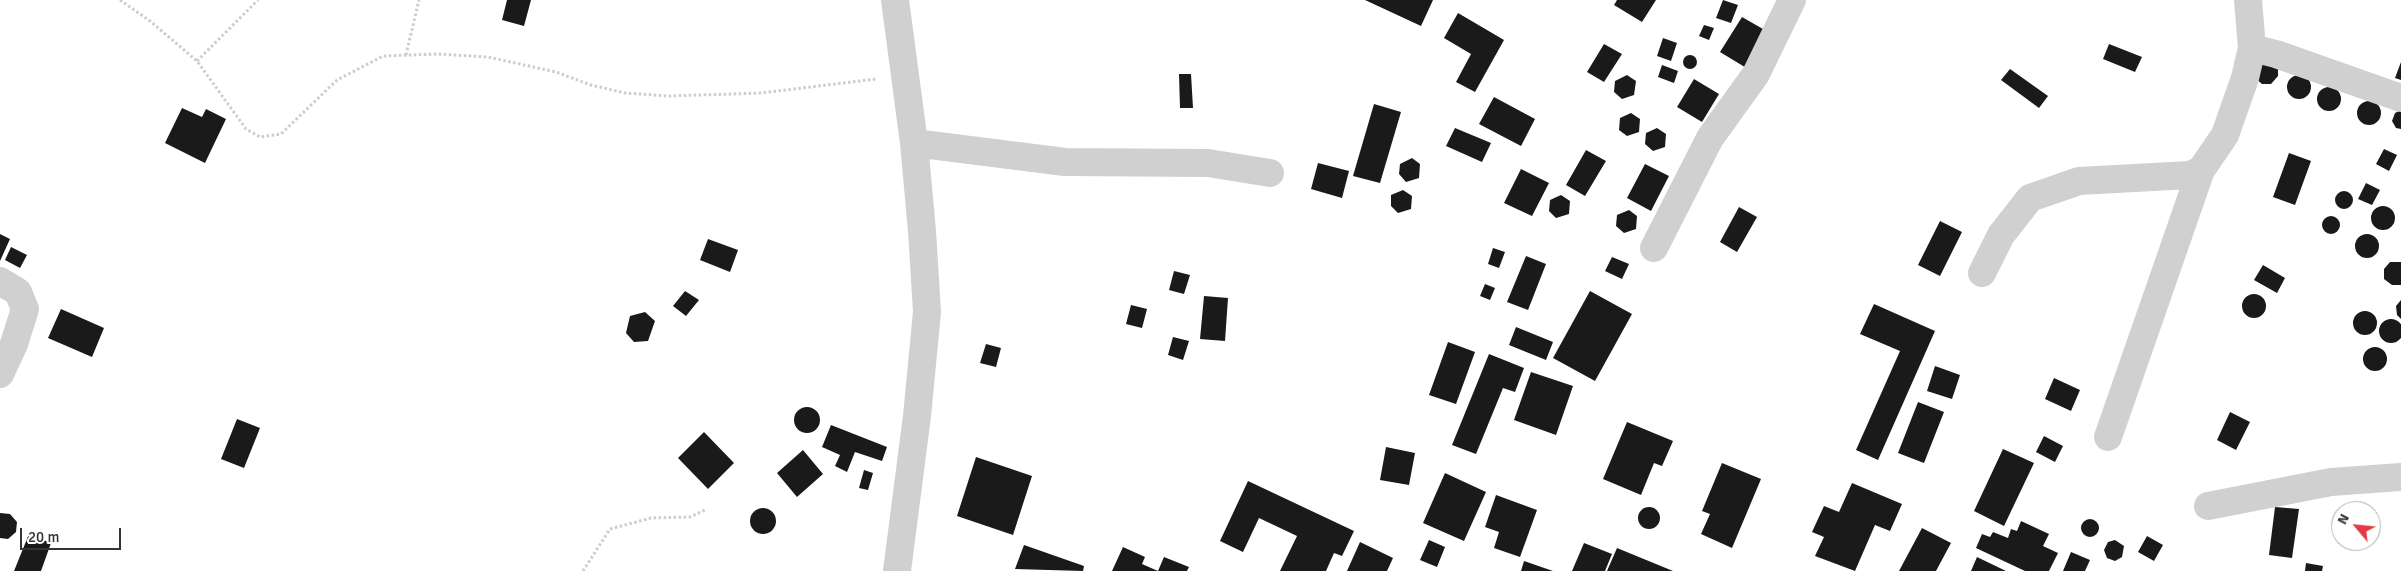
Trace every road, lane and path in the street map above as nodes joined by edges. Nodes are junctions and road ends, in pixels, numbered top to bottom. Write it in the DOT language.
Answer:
graph roads {
  1 [pos="120,0"];
  2 [pos="258,0"];
  3 [pos="420,0"];
  4 [pos="895,0"];
  5 [pos="1792,0"];
  6 [pos="2248,0"];
  7 [pos="2252,48"];
  8 [pos="406,55"];
  9 [pos="197,61"];
  10 [pos="906,75"];
  11 [pos="2401,98"];
  12 [pos="914,143"];
  13 [pos="2201,170"];
  14 [pos="1270,173"];
  15 [pos="1654,248"];
  16 [pos="1982,273"];
  17 [pos="0,281"];
  18 [pos="0,374"];
  19 [pos="2108,437"];
  20 [pos="2401,477"];
  21 [pos="2208,506"];
  22 [pos="704,510"];
  23 [pos="583,571"];
  24 [pos="897,571"];
  1 -- 9 [label="path"];
  2 -- 9 [label="path"];
  3 -- 8 [label="path"];
  4 -- 10 [label="street"];
  5 -- 15 [label="street"];
  6 -- 7 [label="street"];
  7 -- 11 [label="street"];
  7 -- 13 [label="street"];
  8 -- 9 [label="path"];
  8 -- 10 [label="path"];
  10 -- 12 [label="street"];
  12 -- 14 [label="street"];
  12 -- 24 [label="street"];
  13 -- 16 [label="street"];
  13 -- 19 [label="street"];
  17 -- 18 [label="street"];
  20 -- 21 [label="street"];
  22 -- 23 [label="path"];
}
